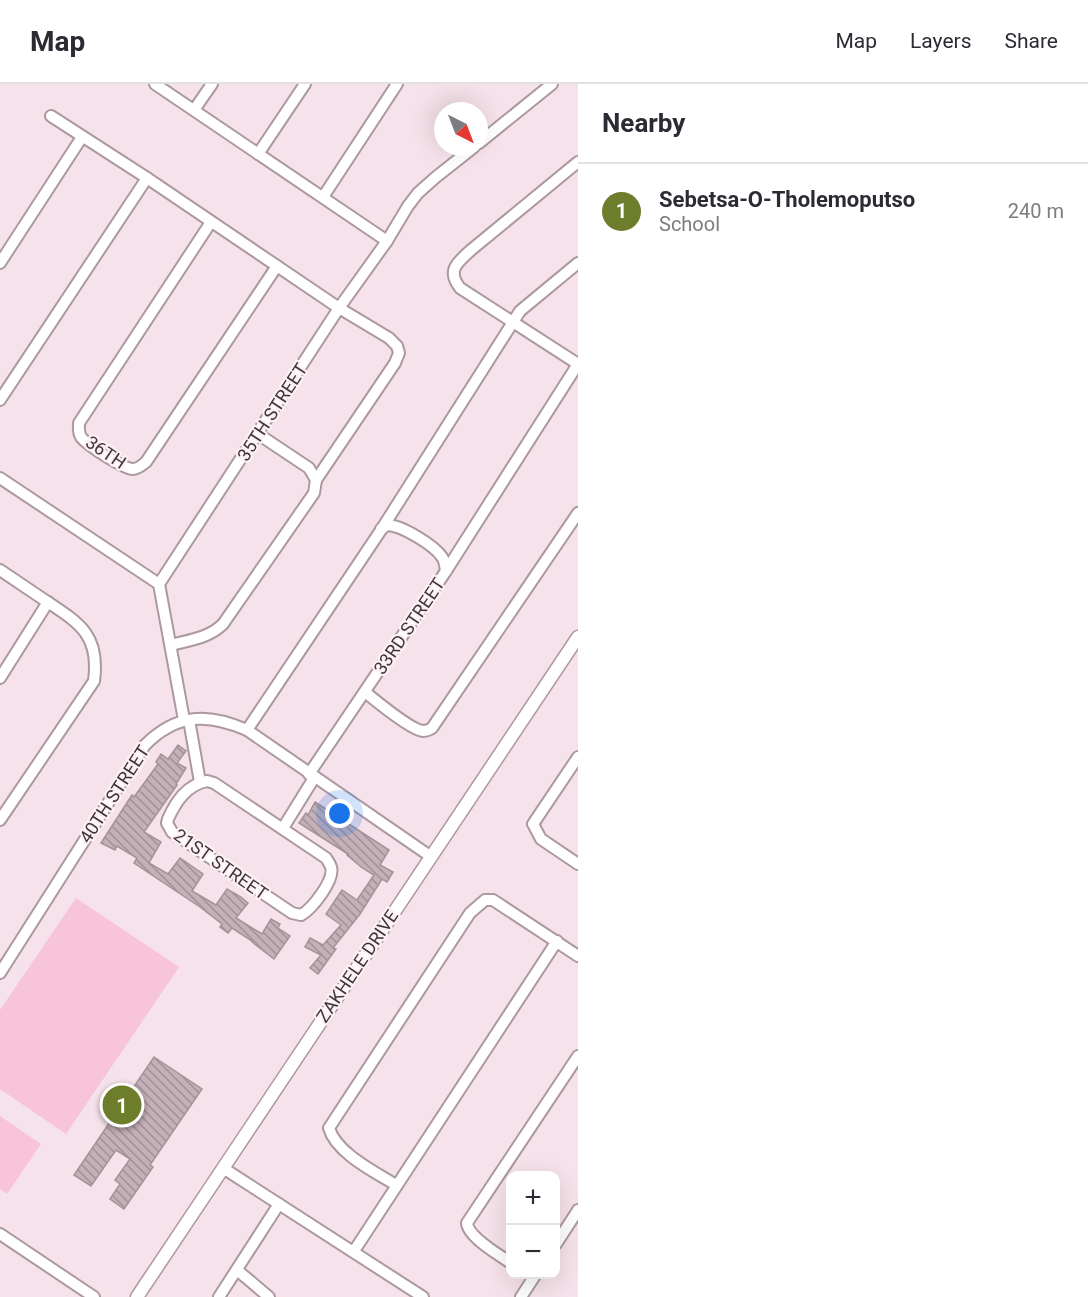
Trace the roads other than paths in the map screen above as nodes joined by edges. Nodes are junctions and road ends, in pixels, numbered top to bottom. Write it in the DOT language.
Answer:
graph roads {
  1 [pos="154,84"];
  2 [pos="212,84"];
  3 [pos="305,84"];
  4 [pos="397,84"];
  5 [pos="552,84"];
  6 [pos="194,110"];
  7 [pos="51,116"];
  8 [pos="488,136"];
  9 [pos="82,137"];
  10 [pos="258,154"];
  11 [pos="463,156"];
  12 [pos="578,162"];
  13 [pos="147,178"];
  14 [pos="323,197"];
  15 [pos="211,222"];
  16 [pos="387,241"];
  17 [pos="0,263"];
  18 [pos="578,263"];
  19 [pos="277,266"];
  20 [pos="339,308"];
  21 [pos="512,323"];
  22 [pos="578,364"];
  23 [pos="0,400"];
  24 [pos="258,434"];
  25 [pos="0,478"];
  26 [pos="316,480"];
  27 [pos="578,513"];
  28 [pos="381,530"];
  29 [pos="0,570"];
  30 [pos="446,571"];
  31 [pos="159,584"];
  32 [pos="48,602"];
  33 [pos="578,637"];
  34 [pos="171,645"];
  35 [pos="0,678"];
  36 [pos="365,692"];
  37 [pos="187,720"];
  38 [pos="247,730"];
  39 [pos="576,762"];
  40 [pos="312,776"];
  41 [pos="200,782"];
  42 [pos="0,820"];
  43 [pos="283,828"];
  44 [pos="430,856"];
  45 [pos="578,864"];
  46 [pos="556,941"];
  47 [pos="578,956"];
  48 [pos="0,973"];
  49 [pos="578,1056"];
  50 [pos="223,1168"];
  51 [pos="396,1185"];
  52 [pos="279,1204"];
  53 [pos="578,1210"];
  54 [pos="0,1234"];
  55 [pos="560,1237"];
  56 [pos="354,1251"];
  57 [pos="506,1260"];
  58 [pos="237,1270"];
  59 [pos="530,1279"];
  60 [pos="421,1296"];
  61 [pos="94,1297"];
  62 [pos="137,1297"];
  63 [pos="219,1297"];
  64 [pos="270,1297"];
  65 [pos="521,1297"];
  1 -- 6 [label="street"];
  2 -- 6 [label="street"];
  3 -- 10 [label="street"];
  4 -- 14 [label="street"];
  5 -- 8 [label="street"];
  6 -- 10 [label="street"];
  7 -- 9 [label="street"];
  9 -- 13 [label="street"];
  9 -- 17 [label="street"];
  10 -- 14 [label="street"];
  11 -- 16 [label="street, 35TH STREET"];
  12 -- 21 [label="street"];
  13 -- 15 [label="street"];
  13 -- 23 [label="street"];
  14 -- 16 [label="street"];
  15 -- 19 [label="street"];
  15 -- 19 [label="street, 36TH"];
  16 -- 20 [label="street, 35TH STREET"];
  18 -- 21 [label="street"];
  19 -- 20 [label="street"];
  20 -- 24 [label="street, 35TH STREET"];
  20 -- 26 [label="street"];
  21 -- 22 [label="street"];
  21 -- 28 [label="street"];
  22 -- 30 [label="street"];
  24 -- 26 [label="street"];
  24 -- 31 [label="street, 35TH STREET"];
  25 -- 31 [label="street"];
  26 -- 34 [label="street"];
  27 -- 36 [label="street"];
  28 -- 30 [label="street, 33RD STREET"];
  28 -- 38 [label="street"];
  29 -- 32 [label="street"];
  30 -- 36 [label="street, 33RD STREET"];
  31 -- 34 [label="street"];
  32 -- 35 [label="street"];
  32 -- 42 [label="street"];
  33 -- 44 [label="street, ZAKHELE DRIVE"];
  34 -- 37 [label="street"];
  36 -- 40 [label="street, 33RD STREET"];
  37 -- 38 [label="street, 40TH STREET"];
  37 -- 41 [label="street"];
  37 -- 48 [label="street, 40TH STREET"];
  38 -- 40 [label="street, 40TH STREET"];
  39 -- 45 [label="street"];
  40 -- 43 [label="street, 33RD STREET"];
  40 -- 44 [label="street, 40TH STREET"];
  41 -- 43 [label="street, 21ST STREET"];
  41 -- 43 [label="street, 21ST STREET"];
  44 -- 50 [label="street, ZAKHELE DRIVE"];
  46 -- 47 [label="street"];
  46 -- 51 [label="street"];
  46 -- 51 [label="street"];
  49 -- 57 [label="street"];
  50 -- 52 [label="street"];
  50 -- 62 [label="street, ZAKHELE DRIVE"];
  51 -- 56 [label="street"];
  52 -- 56 [label="street"];
  52 -- 58 [label="street"];
  53 -- 55 [label="street"];
  54 -- 61 [label="street"];
  56 -- 60 [label="street"];
  58 -- 63 [label="street"];
  58 -- 64 [label="street"];
  59 -- 65 [label="street"];
}
